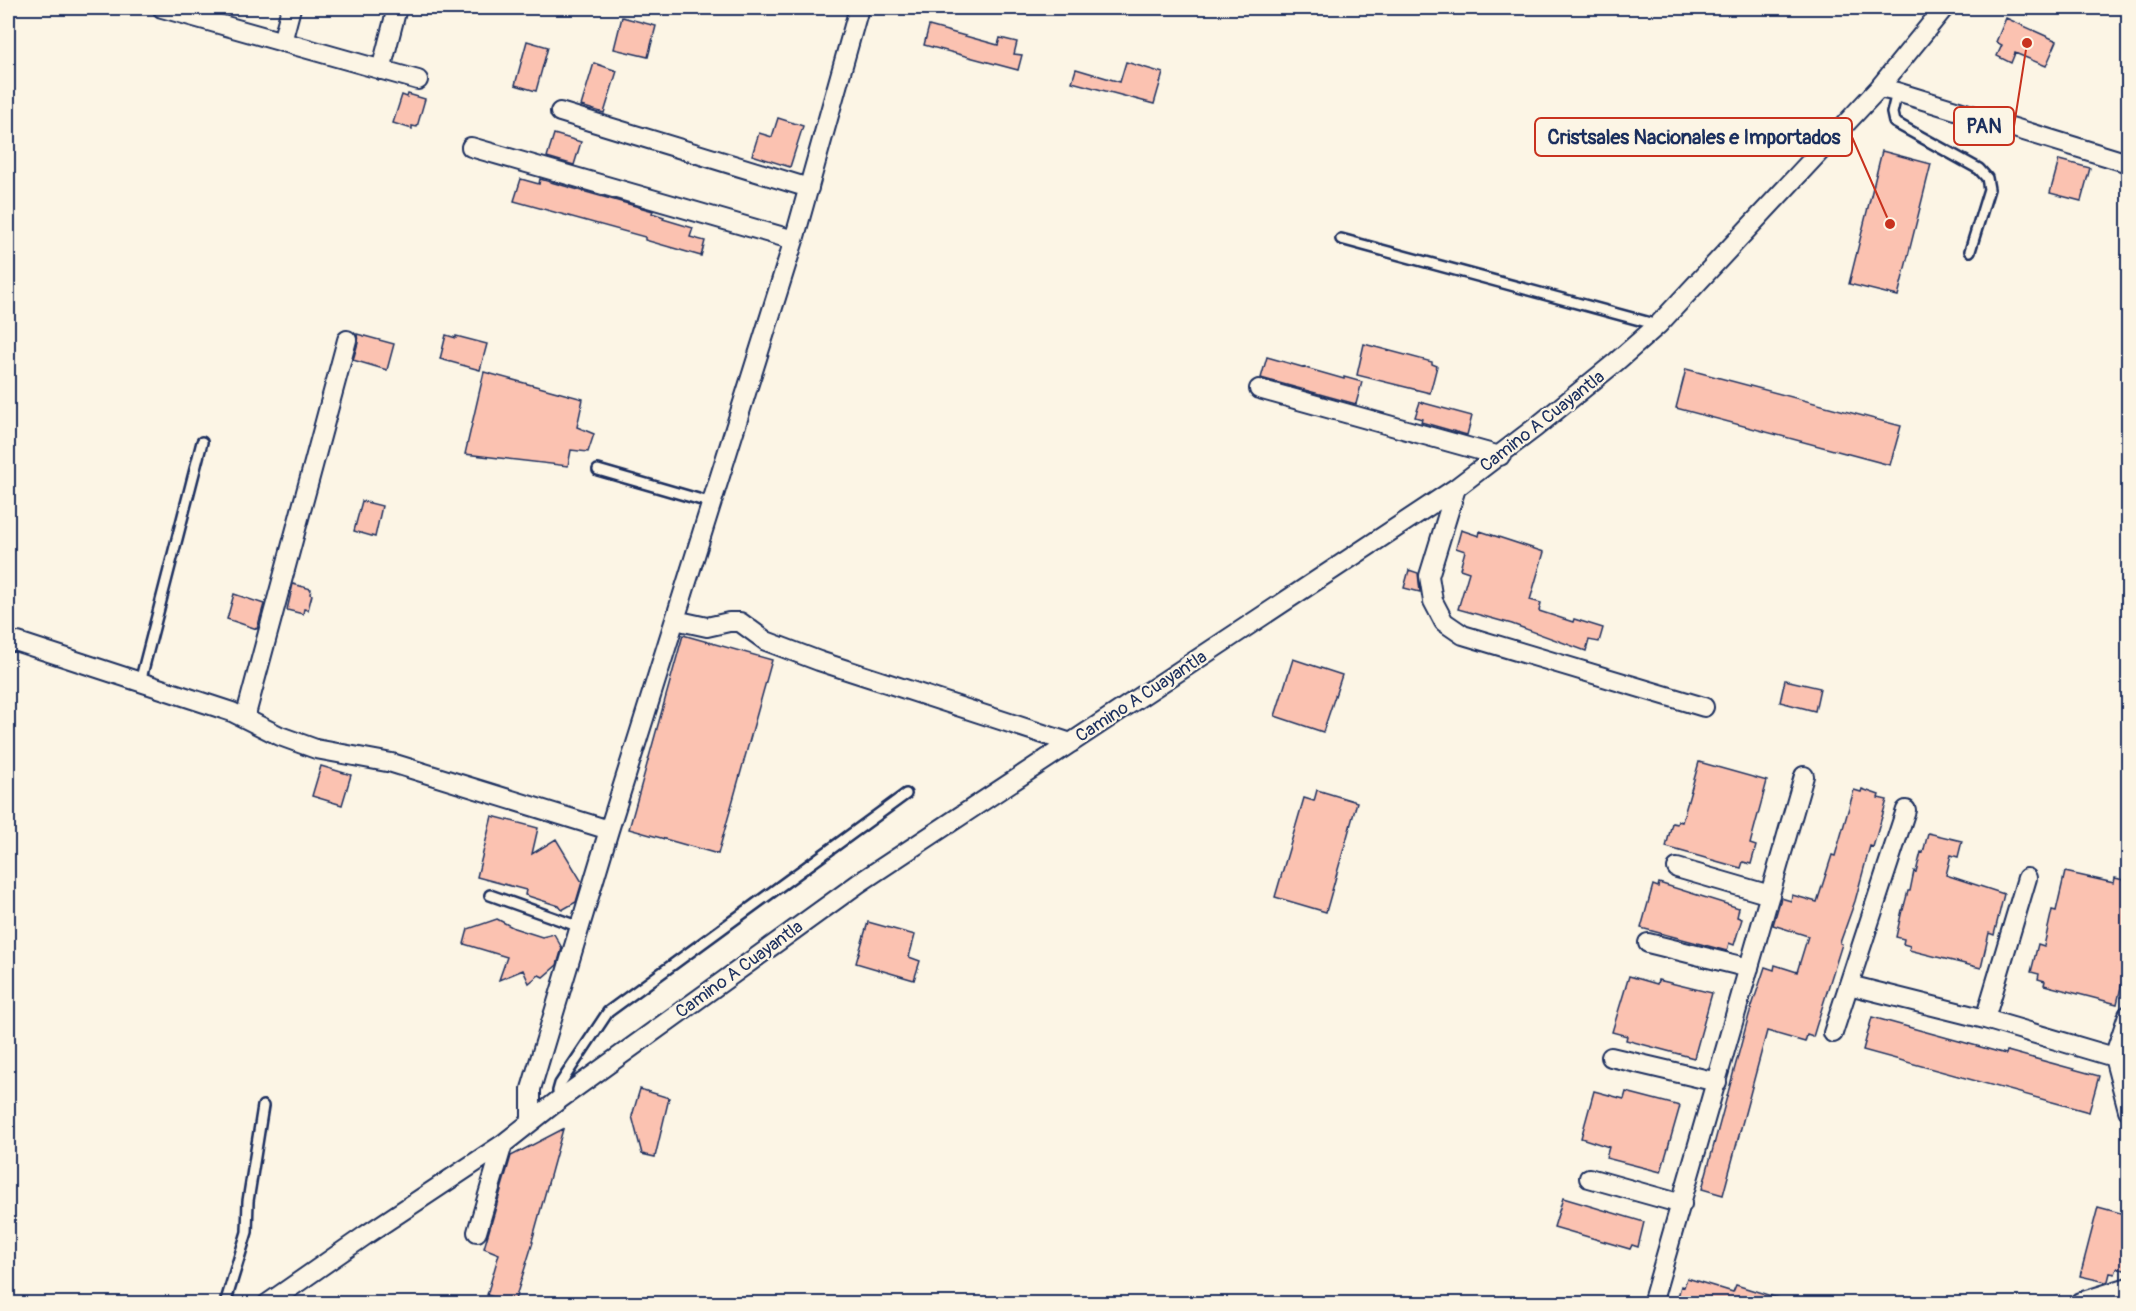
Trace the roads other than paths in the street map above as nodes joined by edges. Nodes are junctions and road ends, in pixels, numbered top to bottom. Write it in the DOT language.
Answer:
graph roads {
  1 [pos="162,8"];
  2 [pos="291,8"];
  3 [pos="397,8"];
  4 [pos="859,8"];
  5 [pos="1944,8"];
  6 [pos="282,42"];
  7 [pos="381,70"];
  8 [pos="418,80"];
  9 [pos="1879,88"];
  10 [pos="1897,92"];
  11 [pos="560,112"];
  12 [pos="471,147"];
  13 [pos="2128,163"];
  14 [pos="809,188"];
  15 [pos="1341,238"];
  16 [pos="794,240"];
  17 [pos="1970,251"];
  18 [pos="1658,325"];
  19 [pos="347,340"];
  20 [pos="1259,389"];
  21 [pos="202,442"];
  22 [pos="1500,456"];
  23 [pos="598,470"];
  24 [pos="1456,488"];
  25 [pos="712,503"];
  26 [pos="675,620"];
  27 [pos="8,642"];
  28 [pos="140,682"];
  29 [pos="1704,707"];
  30 [pos="245,718"];
  31 [pos="1071,743"];
  32 [pos="1804,776"];
  33 [pos="906,794"];
  34 [pos="1906,810"];
  35 [pos="609,830"];
  36 [pos="1677,868"];
  37 [pos="2026,878"];
  38 [pos="490,895"];
  39 [pos="1770,895"];
  40 [pos="580,927"];
  41 [pos="1648,943"];
  42 [pos="1749,968"];
  43 [pos="1849,985"];
  44 [pos="2128,1015"];
  45 [pos="1985,1019"];
  46 [pos="1833,1033"];
  47 [pos="1611,1057"];
  48 [pos="2114,1057"];
  49 [pos="1717,1082"];
  50 [pos="560,1099"];
  51 [pos="263,1106"];
  52 [pos="2128,1110"];
  53 [pos="531,1122"];
  54 [pos="503,1144"];
  55 [pos="1590,1178"];
  56 [pos="1682,1204"];
  57 [pos="477,1232"];
  58 [pos="2128,1287"];
  59 [pos="2080,1302"];
  60 [pos="225,1304"];
  61 [pos="267,1304"];
  62 [pos="1652,1304"];
  1 -- 6 [label="street"];
  2 -- 6 [label="street"];
  3 -- 7 [label="street"];
  4 -- 14 [label="street"];
  5 -- 9 [label="street, Camino A Cuayantla"];
  6 -- 7 [label="street"];
  7 -- 8 [label="street"];
  9 -- 10 [label="street"];
  9 -- 18 [label="street, Camino A Cuayantla"];
  10 -- 13 [label="street"];
  10 -- 17 [label="lane"];
  11 -- 14 [label="street"];
  12 -- 16 [label="street"];
  14 -- 16 [label="street"];
  15 -- 18 [label="lane"];
  16 -- 25 [label="street"];
  18 -- 22 [label="street, Camino A Cuayantla"];
  19 -- 30 [label="street"];
  20 -- 22 [label="street"];
  21 -- 28 [label="lane"];
  22 -- 24 [label="street, Camino A Cuayantla"];
  23 -- 25 [label="lane"];
  24 -- 29 [label="street"];
  24 -- 31 [label="street, Camino A Cuayantla"];
  25 -- 26 [label="street"];
  26 -- 31 [label="street"];
  26 -- 35 [label="street"];
  27 -- 28 [label="street"];
  28 -- 30 [label="street"];
  30 -- 35 [label="street"];
  31 -- 50 [label="street, Camino A Cuayantla"];
  32 -- 39 [label="street"];
  33 -- 50 [label="lane"];
  34 -- 43 [label="street"];
  35 -- 40 [label="street"];
  36 -- 39 [label="street"];
  37 -- 45 [label="street"];
  38 -- 40 [label="lane"];
  39 -- 42 [label="street"];
  40 -- 53 [label="street"];
  41 -- 42 [label="street"];
  42 -- 49 [label="street"];
  43 -- 45 [label="street"];
  43 -- 46 [label="street"];
  44 -- 48 [label="street"];
  45 -- 48 [label="street"];
  47 -- 49 [label="street"];
  48 -- 52 [label="street"];
  49 -- 56 [label="street"];
  50 -- 53 [label="street, Camino A Cuayantla"];
  51 -- 60 [label="lane"];
  53 -- 54 [label="street, Camino A Cuayantla"];
  54 -- 57 [label="street"];
  54 -- 61 [label="street, Camino A Cuayantla"];
  55 -- 56 [label="street"];
  56 -- 62 [label="street"];
  58 -- 59 [label="street"];
}
